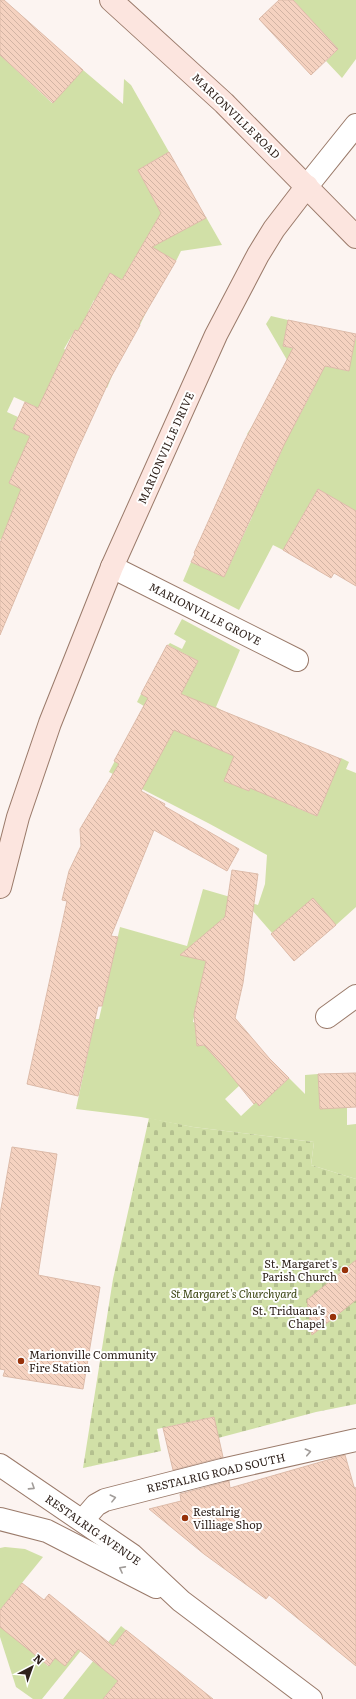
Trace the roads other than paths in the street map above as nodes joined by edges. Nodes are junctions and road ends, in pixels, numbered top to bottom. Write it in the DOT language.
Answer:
graph roads {
  1 [pos="111,0"];
  2 [pos="356,125"];
  3 [pos="307,186"];
  4 [pos="356,237"];
  5 [pos="112,567"];
  6 [pos="297,660"];
  7 [pos="0,887"];
  8 [pos="356,996"];
  9 [pos="327,1017"];
  10 [pos="356,1440"];
  11 [pos="0,1465"];
  12 [pos="0,1519"];
  13 [pos="83,1520"];
  14 [pos="181,1601"];
  15 [pos="311,1699"];
  1 -- 3 [label="street, MARIONVILLE ROAD"];
  2 -- 3 [label="street"];
  3 -- 4 [label="street, MARIONVILLE ROAD"];
  3 -- 5 [label="street, MARIONVILLE DRIVE"];
  5 -- 6 [label="street, MARIONVILLE GROVE"];
  5 -- 7 [label="street, MARIONVILLE DRIVE"];
  8 -- 9 [label="street"];
  13 -- 10 [label="street, RESTALRIG ROAD SOUTH, one-way"];
  11 -- 13 [label="street, RESTALRIG AVENUE, one-way"];
  14 -- 12 [label="street, RESTALRIG AVENUE, one-way"];
  13 -- 14 [label="street, RESTALRIG AVENUE"];
  14 -- 15 [label="street, RESTALRIG AVENUE"];
}
